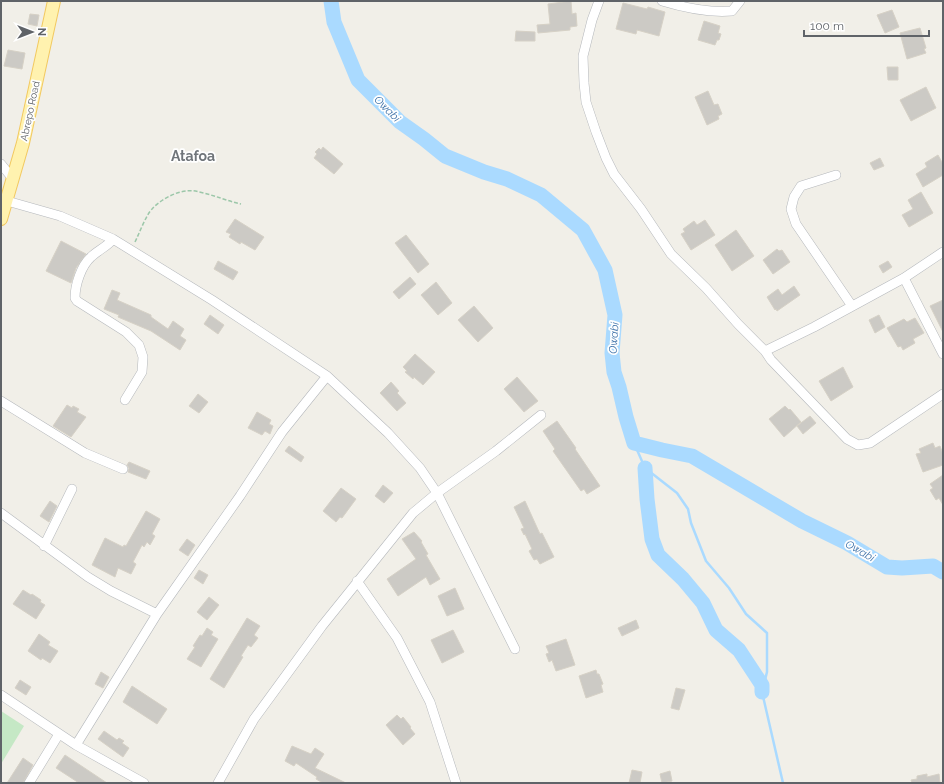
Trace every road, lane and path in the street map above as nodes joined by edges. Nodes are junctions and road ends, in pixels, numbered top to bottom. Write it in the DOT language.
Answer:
graph roads {
  1 [pos="54,1"];
  2 [pos="599,1"];
  3 [pos="662,1"];
  4 [pos="740,1"];
  5 [pos="1,164"];
  6 [pos="836,175"];
  7 [pos="13,179"];
  8 [pos="7,201"];
  9 [pos="241,204"];
  10 [pos="1,219"];
  11 [pos="113,239"];
  12 [pos="131,250"];
  13 [pos="943,252"];
  14 [pos="904,278"];
  15 [pos="852,306"];
  16 [pos="765,351"];
  17 [pos="943,354"];
  18 [pos="327,376"];
  19 [pos="943,394"];
  20 [pos="125,400"];
  21 [pos="1,401"];
  22 [pos="541,415"];
  23 [pos="123,469"];
  24 [pos="72,489"];
  25 [pos="437,493"];
  26 [pos="1,513"];
  27 [pos="44,546"];
  28 [pos="357,581"];
  29 [pos="156,614"];
  30 [pos="515,649"];
  31 [pos="1,695"];
  32 [pos="59,734"];
  33 [pos="76,745"];
  34 [pos="29,783"];
  35 [pos="144,783"];
  36 [pos="218,783"];
  37 [pos="456,783"];
  1 -- 7 [label="main road, Abrepo Road"];
  2 -- 16 [label="street"];
  3 -- 4 [label="street"];
  5 -- 7 [label="street"];
  6 -- 15 [label="street"];
  7 -- 8 [label="main road, Abrepo Road"];
  8 -- 10 [label="main road, Abrepo Road"];
  8 -- 11 [label="street"];
  9 -- 12 [label="path"];
  11 -- 12 [label="street"];
  11 -- 20 [label="street"];
  12 -- 18 [label="street"];
  13 -- 14 [label="street"];
  14 -- 15 [label="street"];
  14 -- 17 [label="street"];
  15 -- 16 [label="street"];
  16 -- 19 [label="street"];
  18 -- 25 [label="street"];
  18 -- 29 [label="street"];
  21 -- 23 [label="street"];
  22 -- 25 [label="street"];
  24 -- 27 [label="street"];
  25 -- 28 [label="street"];
  25 -- 30 [label="street"];
  26 -- 27 [label="street"];
  27 -- 29 [label="street"];
  28 -- 36 [label="street"];
  28 -- 37 [label="street"];
  29 -- 33 [label="street"];
  31 -- 32 [label="street"];
  32 -- 33 [label="street"];
  32 -- 34 [label="street"];
  33 -- 35 [label="street"];
}
